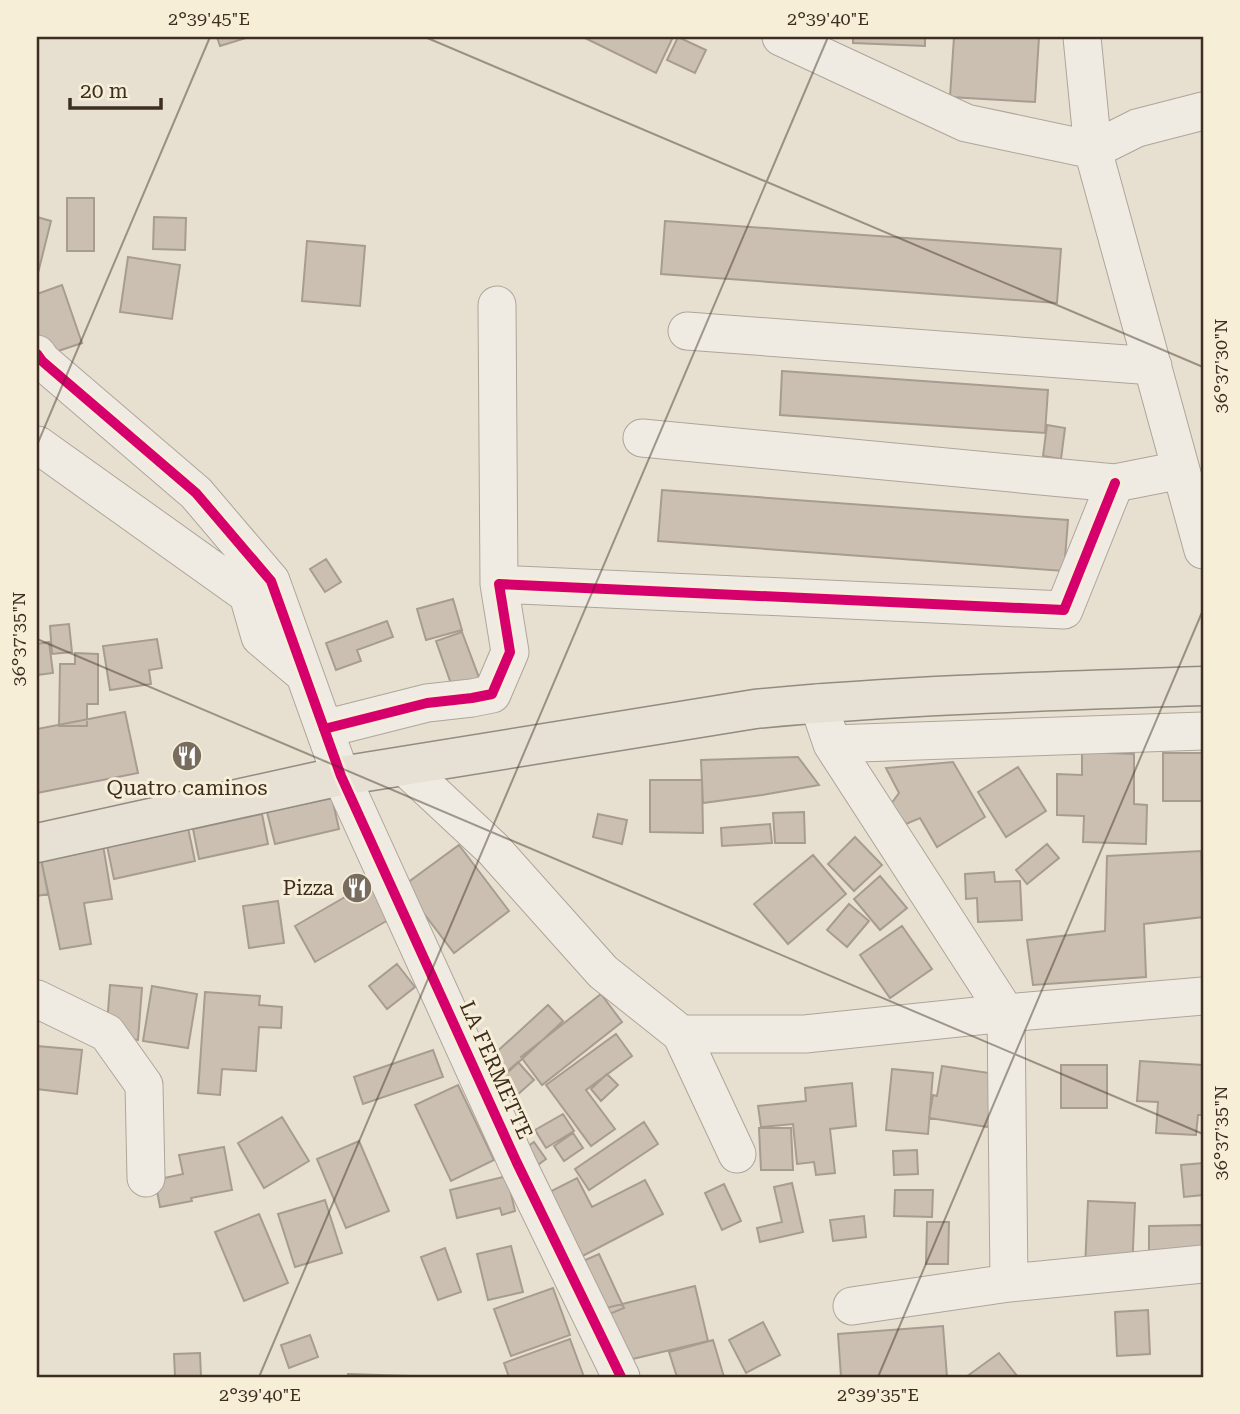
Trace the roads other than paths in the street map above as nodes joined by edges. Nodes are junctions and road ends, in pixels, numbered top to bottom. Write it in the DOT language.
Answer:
graph roads {
  1 [pos="781,37"];
  2 [pos="1082,37"];
  3 [pos="1203,111"];
  4 [pos="1093,150"];
  5 [pos="497,305"];
  6 [pos="687,331"];
  7 [pos="37,354"];
  8 [pos="1153,366"];
  9 [pos="642,438"];
  10 [pos="38,444"];
  11 [pos="1181,470"];
  12 [pos="1115,483"];
  13 [pos="1203,550"];
  14 [pos="499,584"];
  15 [pos="305,675"];
  16 [pos="1203,686"];
  17 [pos="818,703"];
  18 [pos="324,729"];
  19 [pos="1203,731"];
  20 [pos="832,744"];
  21 [pos="404,766"];
  22 [pos="341,776"];
  23 [pos="37,843"];
  24 [pos="1203,996"];
  25 [pos="37,999"];
  26 [pos="1006,1013"];
  27 [pos="681,1034"];
  28 [pos="737,1154"];
  29 [pos="146,1178"];
  30 [pos="1203,1264"];
  31 [pos="1009,1283"];
  32 [pos="852,1306"];
  33 [pos="621,1377"];
  1 -- 4 [label="street"];
  2 -- 4 [label="street"];
  3 -- 4 [label="street"];
  4 -- 8 [label="street"];
  5 -- 14 [label="street"];
  6 -- 8 [label="street"];
  7 -- 15 [label="street, LA FERMETTE"];
  8 -- 11 [label="street"];
  9 -- 12 [label="street"];
  10 -- 15 [label="street"];
  11 -- 12 [label="street"];
  11 -- 13 [label="street"];
  12 -- 14 [label="street"];
  14 -- 18 [label="street"];
  15 -- 18 [label="street, LA FERMETTE"];
  16 -- 17 [label="main road"];
  17 -- 20 [label="street"];
  17 -- 21 [label="main road"];
  18 -- 22 [label="street, LA FERMETTE"];
  19 -- 20 [label="street"];
  20 -- 26 [label="street"];
  21 -- 22 [label="main road"];
  21 -- 27 [label="street"];
  22 -- 23 [label="main road"];
  22 -- 33 [label="street, LA FERMETTE"];
  24 -- 26 [label="street"];
  25 -- 29 [label="street"];
  26 -- 27 [label="street"];
  26 -- 31 [label="street"];
  27 -- 28 [label="street"];
  30 -- 31 [label="street"];
  31 -- 32 [label="street"];
}
